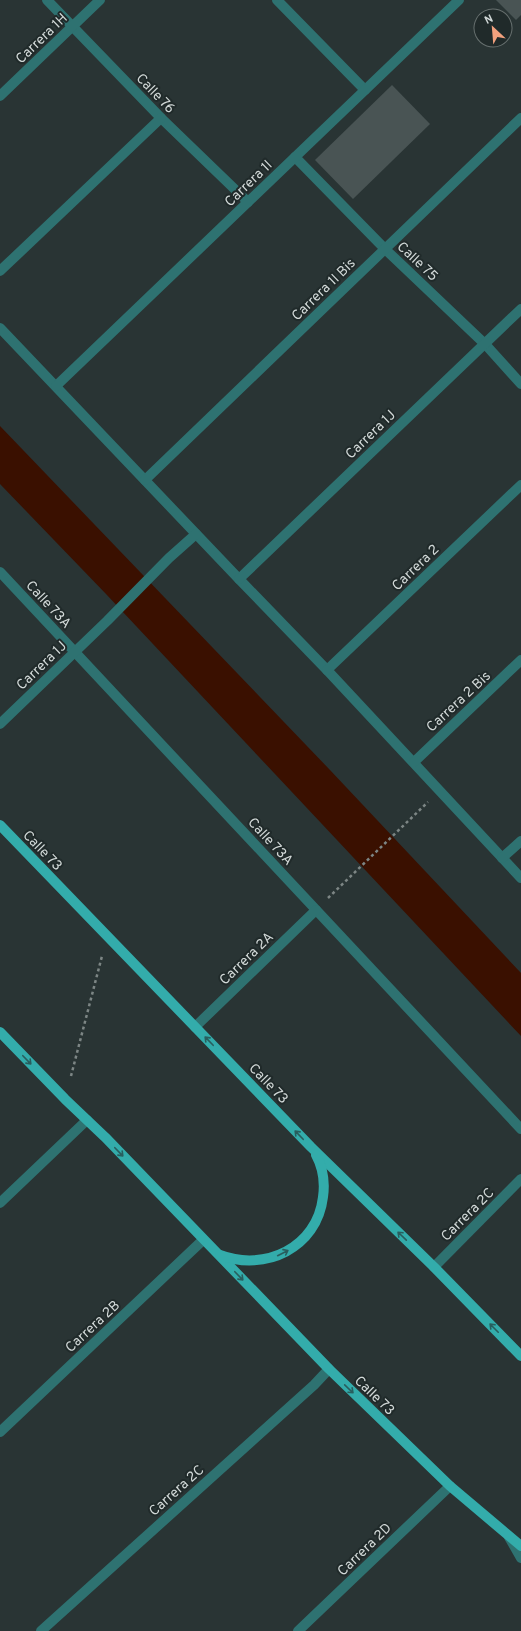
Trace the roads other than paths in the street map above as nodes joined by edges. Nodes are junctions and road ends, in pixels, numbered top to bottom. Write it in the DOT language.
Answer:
graph roads {
  1 [pos="47,0"];
  2 [pos="100,0"];
  3 [pos="459,0"];
  4 [pos="283,2"];
  5 [pos="73,26"];
  6 [pos="365,90"];
  7 [pos="0,96"];
  8 [pos="161,118"];
  9 [pos="521,118"];
  10 [pos="296,157"];
  11 [pos="248,202"];
  12 [pos="385,249"];
  13 [pos="0,271"];
  14 [pos="521,309"];
  15 [pos="0,328"];
  16 [pos="485,344"];
  17 [pos="521,384"];
  18 [pos="56,386"];
  19 [pos="145,480"];
  20 [pos="521,486"];
  21 [pos="196,534"];
  22 [pos="0,572"];
  23 [pos="239,579"];
  24 [pos="75,652"];
  25 [pos="521,660"];
  26 [pos="327,670"];
  27 [pos="0,724"];
  28 [pos="414,762"];
  29 [pos="0,825"];
  30 [pos="521,841"];
  31 [pos="502,858"];
  32 [pos="521,878"];
  33 [pos="316,910"];
  34 [pos="195,1027"];
  35 [pos="0,1032"];
  36 [pos="87,1120"];
  37 [pos="521,1129"];
  38 [pos="311,1147"];
  39 [pos="521,1179"];
  40 [pos="0,1203"];
  41 [pos="203,1240"];
  42 [pos="218,1255"];
  43 [pos="434,1267"];
  44 [pos="521,1356"];
  45 [pos="329,1369"];
  46 [pos="0,1432"];
  47 [pos="450,1486"];
  48 [pos="508,1535"];
  49 [pos="521,1546"];
  50 [pos="521,1558"];
  51 [pos="41,1631"];
  52 [pos="298,1631"];
  1 -- 5 [label="street, Calle 76"];
  2 -- 5 [label="street, Carrera 1H"];
  3 -- 6 [label="street, Carrera 1I"];
  4 -- 6 [label="street"];
  5 -- 7 [label="street, Carrera 1H"];
  5 -- 8 [label="street, Calle 76"];
  6 -- 10 [label="street, Carrera 1I"];
  8 -- 11 [label="street, Calle 76"];
  8 -- 13 [label="street"];
  9 -- 12 [label="street, Carrera 1I Bis"];
  10 -- 11 [label="street, Carrera 1I"];
  10 -- 12 [label="street, Calle 75"];
  11 -- 18 [label="street, Carrera 1I"];
  12 -- 16 [label="street, Calle 75"];
  12 -- 19 [label="street, Carrera 1I Bis"];
  14 -- 16 [label="street, Carrera 1J"];
  15 -- 18 [label="street"];
  16 -- 17 [label="street, Calle 75"];
  16 -- 23 [label="street, Carrera 1J"];
  18 -- 19 [label="street"];
  19 -- 21 [label="street"];
  20 -- 26 [label="street, Carrera 2"];
  21 -- 23 [label="street"];
  21 -- 24 [label="street, Carrera 1J"];
  22 -- 24 [label="street, Calle 73A"];
  23 -- 26 [label="street"];
  24 -- 27 [label="street, Carrera 1J"];
  24 -- 33 [label="street, Calle 73A"];
  25 -- 28 [label="street, Carrera 2 Bis"];
  26 -- 28 [label="street"];
  28 -- 31 [label="street"];
  29 -- 34 [label="main road, Calle 73"];
  30 -- 31 [label="street"];
  31 -- 32 [label="street"];
  33 -- 34 [label="street, Carrera 2A"];
  33 -- 37 [label="street, Calle 73A"];
  38 -- 34 [label="main road, Calle 73, one-way"];
  35 -- 36 [label="main road, Calle 73, one-way"];
  36 -- 40 [label="street"];
  36 -- 41 [label="main road, Calle 73, one-way"];
  42 -- 38 [label="main road, one-way"];
  43 -- 38 [label="main road, Calle 73, one-way"];
  39 -- 43 [label="street, Carrera 2C"];
  41 -- 42 [label="main road, Calle 73"];
  41 -- 46 [label="street, Carrera 2B"];
  42 -- 45 [label="main road, Calle 73, one-way"];
  44 -- 43 [label="main road, Calle 73, one-way"];
  45 -- 47 [label="main road, Calle 73, one-way"];
  45 -- 51 [label="street, Carrera 2C"];
  47 -- 48 [label="main road, Calle 73"];
  47 -- 52 [label="street, Carrera 2D"];
  48 -- 49 [label="main road, Calle 73"];
  48 -- 50 [label="street"];
}
